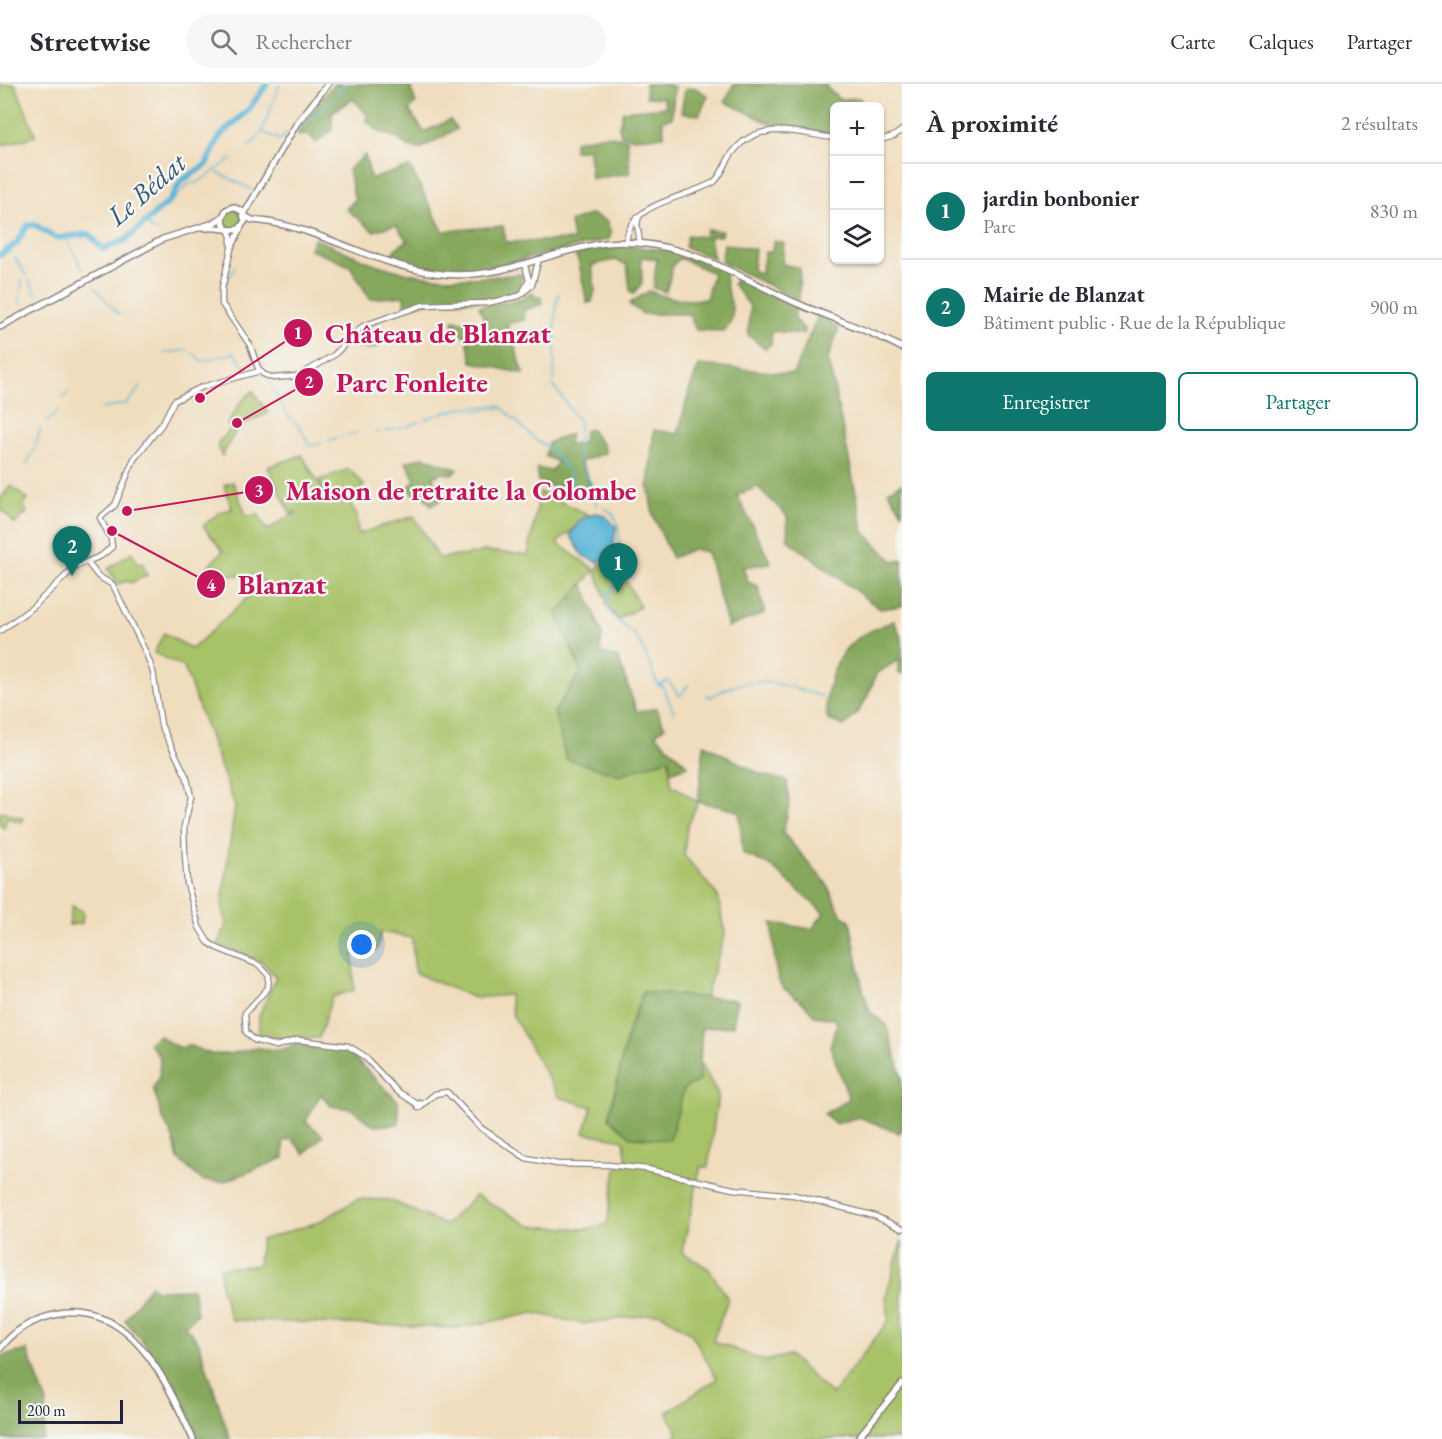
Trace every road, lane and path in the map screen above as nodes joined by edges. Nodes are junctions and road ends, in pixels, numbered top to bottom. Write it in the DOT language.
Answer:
graph roads {
  1 [pos="328,84"];
  2 [pos="902,130"];
  3 [pos="830,137"];
  4 [pos="884,139"];
  5 [pos="253,194"];
  6 [pos="236,208"];
  7 [pos="641,214"];
  8 [pos="244,215"];
  9 [pos="222,217"];
  10 [pos="285,225"];
  11 [pos="242,226"];
  12 [pos="226,228"];
  13 [pos="626,243"];
  14 [pos="640,243"];
  15 [pos="145,249"];
  16 [pos="231,249"];
  17 [pos="538,262"];
  18 [pos="525,266"];
  19 [pos="522,294"];
  20 [pos="0,327"];
  21 [pos="902,348"];
  22 [pos="260,371"];
  23 [pos="87,562"];
  24 [pos="0,631"];
  25 [pos="902,1229"];
  26 [pos="0,1349"];
  27 [pos="902,1384"];
  28 [pos="193,1439"];
  29 [pos="857,1439"];
  1 -- 5 [label="main road"];
  2 -- 4 [label="street"];
  3 -- 7 [label="street"];
  5 -- 6 [label="main road"];
  5 -- 8 [label="main road"];
  6 -- 8 [label="main road"];
  6 -- 9 [label="main road"];
  7 -- 13 [label="street"];
  7 -- 14 [label="street"];
  8 -- 10 [label="main road"];
  8 -- 11 [label="main road"];
  9 -- 12 [label="main road"];
  9 -- 15 [label="main road"];
  10 -- 11 [label="main road"];
  10 -- 18 [label="main road"];
  11 -- 12 [label="main road"];
  11 -- 16 [label="street"];
  12 -- 15 [label="main road"];
  12 -- 16 [label="street"];
  13 -- 14 [label="main road"];
  13 -- 17 [label="main road"];
  14 -- 21 [label="main road"];
  15 -- 20 [label="main road"];
  16 -- 22 [label="street"];
  17 -- 18 [label="main road"];
  17 -- 19 [label="street"];
  18 -- 19 [label="street"];
  19 -- 22 [label="street"];
  22 -- 23 [label="street"];
  23 -- 24 [label="street"];
  23 -- 25 [label="street"];
  26 -- 28 [label="main road"];
  27 -- 29 [label="main road"];
}
